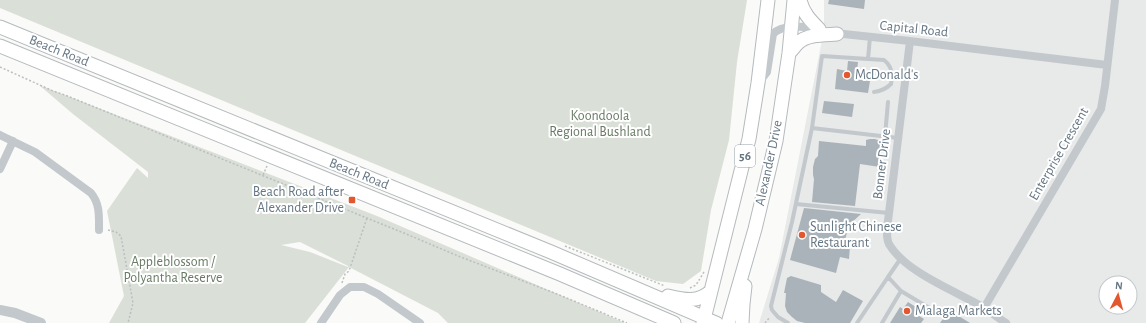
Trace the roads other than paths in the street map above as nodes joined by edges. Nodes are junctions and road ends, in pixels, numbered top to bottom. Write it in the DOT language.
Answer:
graph roads {
  1 [pos="768,0"];
  2 [pos="794,0"];
  3 [pos="800,0"];
  4 [pos="1115,0"];
  5 [pos="0,27"];
  6 [pos="792,27"];
  7 [pos="819,29"];
  8 [pos="837,34"];
  9 [pos="870,37"];
  10 [pos="910,41"];
  11 [pos="0,46"];
  12 [pos="790,53"];
  13 [pos="868,59"];
  14 [pos="1107,65"];
  15 [pos="758,84"];
  16 [pos="874,92"];
  17 [pos="888,102"];
  18 [pos="812,128"];
  19 [pos="0,135"];
  20 [pos="885,136"];
  21 [pos="898,138"];
  22 [pos="13,141"];
  23 [pos="0,169"];
  24 [pos="796,204"];
  25 [pos="889,214"];
  26 [pos="755,229"];
  27 [pos="99,230"];
  28 [pos="901,258"];
  29 [pos="608,276"];
  30 [pos="888,277"];
  31 [pos="711,291"];
  32 [pos="901,291"];
  33 [pos="984,308"];
  34 [pos="0,310"];
  35 [pos="933,315"];
  36 [pos="708,321"];
  37 [pos="41,323"];
  38 [pos="321,323"];
  39 [pos="420,323"];
  40 [pos="674,323"];
  41 [pos="728,323"];
  42 [pos="742,323"];
  43 [pos="788,323"];
  44 [pos="857,323"];
  45 [pos="882,323"];
  46 [pos="1006,323"];
  1 -- 15 [label="main road, Alexander Drive / 56"];
  2 -- 6 [label="main road, Alexander Drive / 56"];
  3 -- 7 [label="main road"];
  4 -- 14 [label="street, Enterprise Crescent"];
  5 -- 29 [label="main road, Beach Road"];
  6 -- 7 [label="street, Capital Road"];
  6 -- 12 [label="main road, Alexander Drive / 56"];
  6 -- 15 [label="street, Capital Road"];
  7 -- 8 [label="street, Capital Road"];
  8 -- 9 [label="street, Capital Road"];
  8 -- 12 [label="main road"];
  9 -- 10 [label="street, Capital Road"];
  9 -- 13 [label="lane"];
  10 -- 14 [label="street, Capital Road"];
  10 -- 21 [label="street, Bonner Drive"];
  11 -- 40 [label="main road, Beach Road"];
  12 -- 26 [label="main road, Alexander Drive / 56"];
  13 -- 16 [label="lane"];
  13 -- 18 [label="lane"];
  14 -- 33 [label="street, Enterprise Crescent"];
  15 -- 31 [label="main road, Alexander Drive / 56"];
  17 -- 20 [label="lane"];
  18 -- 20 [label="lane"];
  18 -- 24 [label="lane"];
  19 -- 22 [label="street"];
  20 -- 21 [label="lane"];
  21 -- 25 [label="street, Bonner Drive"];
  22 -- 23 [label="street"];
  22 -- 27 [label="street"];
  24 -- 25 [label="lane"];
  24 -- 43 [label="lane"];
  25 -- 28 [label="street, Bonner Drive"];
  26 -- 41 [label="main road, Alexander Drive / 56"];
  26 -- 42 [label="main road"];
  28 -- 30 [label="lane"];
  28 -- 33 [label="street, Bonner Drive"];
  29 -- 31 [label="main road"];
  29 -- 36 [label="main road, Beach Road"];
  30 -- 32 [label="lane"];
  30 -- 44 [label="lane"];
  31 -- 36 [label="main road, Alexander Drive / 56"];
  32 -- 35 [label="lane"];
  32 -- 45 [label="lane"];
  33 -- 46 [label="street, Bonner Drive"];
  34 -- 37 [label="street"];
  38 -- 39 [label="street"];
}
